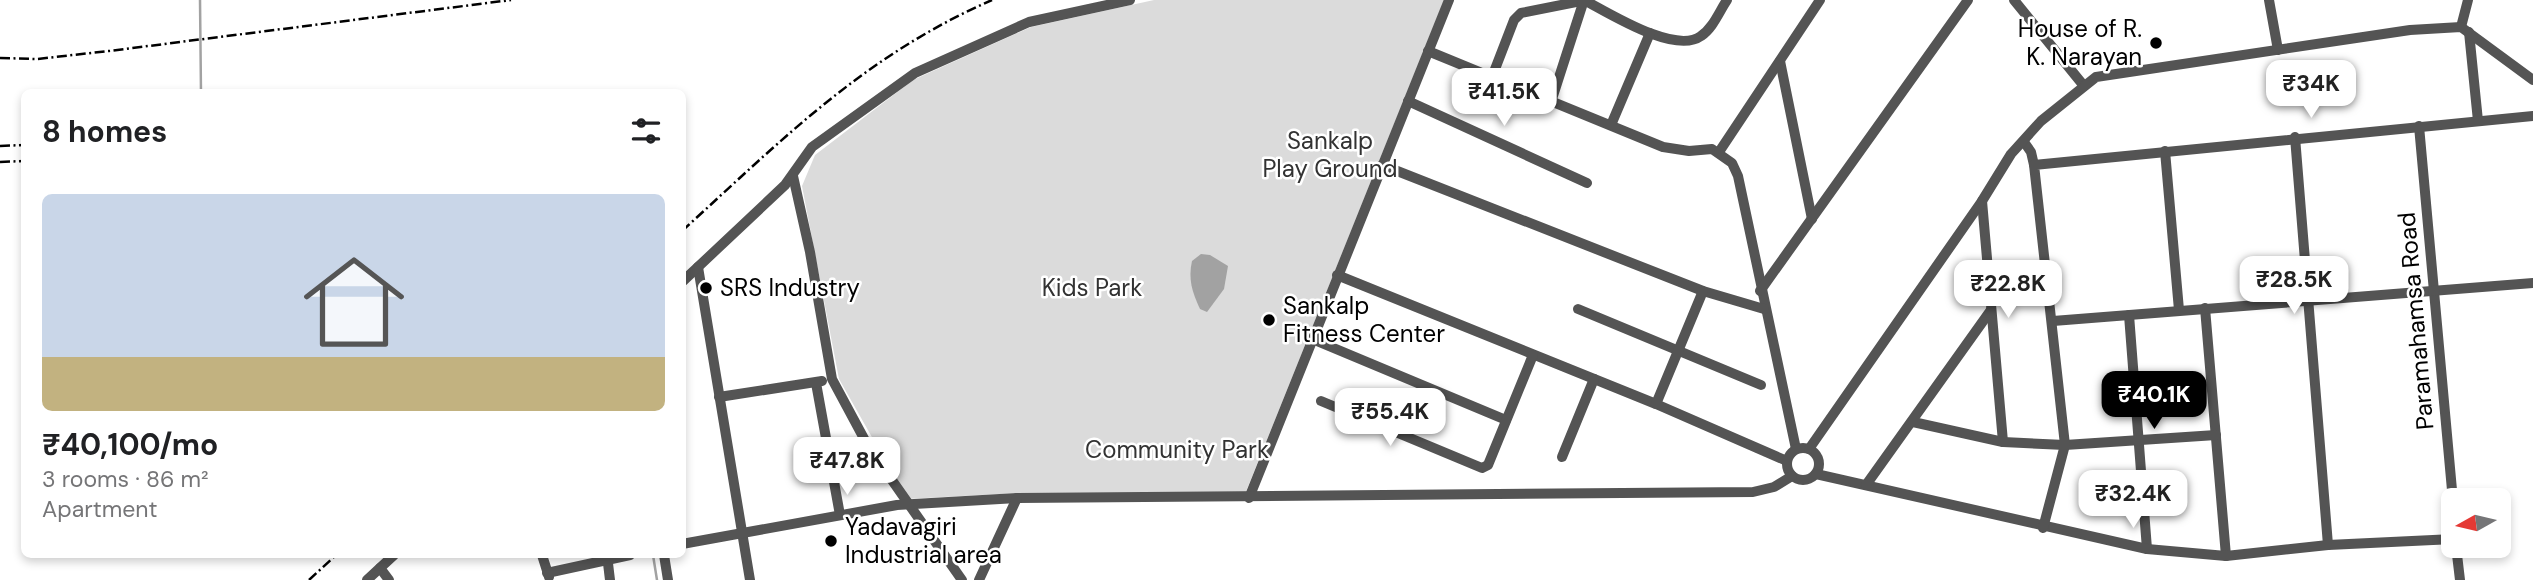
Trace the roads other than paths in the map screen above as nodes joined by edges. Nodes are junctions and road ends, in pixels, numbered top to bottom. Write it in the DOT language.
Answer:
graph roads {
  1 [pos="1130,0"];
  2 [pos="1448,0"];
  3 [pos="1585,0"];
  4 [pos="1727,0"];
  5 [pos="1820,0"];
  6 [pos="1968,0"];
  7 [pos="2014,0"];
  8 [pos="2269,0"];
  9 [pos="2468,0"];
  10 [pos="2465,29"];
  11 [pos="1650,33"];
  12 [pos="2278,50"];
  13 [pos="1428,51"];
  14 [pos="1780,61"];
  15 [pos="1492,77"];
  16 [pos="2533,80"];
  17 [pos="2084,86"];
  18 [pos="1408,101"];
  19 [pos="1551,102"];
  20 [pos="2533,116"];
  21 [pos="2478,121"];
  22 [pos="1611,125"];
  23 [pos="2419,126"];
  24 [pos="2295,137"];
  25 [pos="2024,142"];
  26 [pos="2165,151"];
  27 [pos="1719,152"];
  28 [pos="1382,165"];
  29 [pos="2034,165"];
  30 [pos="793,176"];
  31 [pos="1587,183"];
  32 [pos="1982,201"];
  33 [pos="1812,219"];
  34 [pos="698,267"];
  35 [pos="1338,275"];
  36 [pos="686,278"];
  37 [pos="2533,284"];
  38 [pos="2436,290"];
  39 [pos="1703,291"];
  40 [pos="1760,291"];
  41 [pos="2308,299"];
  42 [pos="2205,308"];
  43 [pos="1578,309"];
  44 [pos="1764,309"];
  45 [pos="1991,310"];
  46 [pos="2179,310"];
  47 [pos="2129,315"];
  48 [pos="2053,321"];
  49 [pos="1312,339"];
  50 [pos="1676,351"];
  51 [pos="1533,355"];
  52 [pos="832,379"];
  53 [pos="1594,379"];
  54 [pos="816,383"];
  55 [pos="1761,385"];
  56 [pos="719,397"];
  57 [pos="1321,401"];
  58 [pos="1656,404"];
  59 [pos="1506,420"];
  60 [pos="1913,422"];
  61 [pos="2216,435"];
  62 [pos="2139,440"];
  63 [pos="2003,442"];
  64 [pos="2065,445"];
  65 [pos="1796,449"];
  66 [pos="1809,449"];
  67 [pos="1562,457"];
  68 [pos="1787,461"];
  69 [pos="1816,474"];
  70 [pos="1791,476"];
  71 [pos="1866,485"];
  72 [pos="2452,488"];
  73 [pos="1017,498"];
  74 [pos="1249,498"];
  75 [pos="906,504"];
  76 [pos="840,515"];
  77 [pos="2043,527"];
  78 [pos="741,531"];
  79 [pos="2441,540"];
  80 [pos="686,543"];
  81 [pos="2328,545"];
  82 [pos="2147,549"];
  83 [pos="2226,556"];
  84 [pos="391,558"];
  85 [pos="543,558"];
  86 [pos="604,558"];
  87 [pos="607,558"];
  88 [pos="664,558"];
  89 [pos="2457,558"];
  90 [pos="380,568"];
  91 [pos="548,576"];
  92 [pos="367,580"];
  93 [pos="389,580"];
  94 [pos="610,580"];
  95 [pos="668,580"];
  96 [pos="750,580"];
  97 [pos="962,580"];
  98 [pos="979,580"];
  99 [pos="2460,580"];
  1 -- 30 [label="street"];
  2 -- 13 [label="street"];
  3 -- 11 [label="street"];
  3 -- 15 [label="street"];
  3 -- 19 [label="street"];
  4 -- 11 [label="street"];
  5 -- 14 [label="street"];
  6 -- 33 [label="street"];
  7 -- 17 [label="street"];
  8 -- 12 [label="street"];
  9 -- 10 [label="street"];
  10 -- 12 [label="street"];
  10 -- 16 [label="street"];
  10 -- 21 [label="street"];
  11 -- 22 [label="street"];
  12 -- 17 [label="street"];
  13 -- 15 [label="street"];
  13 -- 18 [label="street"];
  14 -- 27 [label="street"];
  14 -- 33 [label="street"];
  15 -- 19 [label="street"];
  17 -- 25 [label="street"];
  18 -- 28 [label="street"];
  18 -- 31 [label="street"];
  19 -- 22 [label="street"];
  20 -- 21 [label="street"];
  21 -- 23 [label="street"];
  22 -- 27 [label="street"];
  23 -- 24 [label="street"];
  23 -- 38 [label="street, Paramahamsa Road"];
  24 -- 26 [label="street"];
  24 -- 41 [label="street"];
  25 -- 29 [label="street"];
  25 -- 32 [label="street"];
  26 -- 29 [label="street"];
  26 -- 46 [label="street"];
  27 -- 40 [label="street"];
  28 -- 35 [label="street"];
  28 -- 39 [label="street"];
  29 -- 48 [label="street"];
  30 -- 34 [label="street"];
  30 -- 52 [label="street"];
  32 -- 45 [label="street"];
  32 -- 66 [label="street"];
  33 -- 40 [label="street"];
  34 -- 36 [label="street"];
  34 -- 56 [label="street"];
  35 -- 49 [label="street"];
  35 -- 51 [label="street"];
  37 -- 38 [label="street"];
  38 -- 41 [label="street"];
  38 -- 72 [label="street, Paramahamsa Road"];
  39 -- 44 [label="street"];
  39 -- 50 [label="street"];
  40 -- 44 [label="street"];
  41 -- 42 [label="street"];
  41 -- 81 [label="street"];
  42 -- 46 [label="street"];
  42 -- 61 [label="street"];
  43 -- 50 [label="street"];
  44 -- 65 [label="street"];
  45 -- 60 [label="street"];
  45 -- 63 [label="street"];
  46 -- 47 [label="street"];
  47 -- 48 [label="street"];
  47 -- 62 [label="street"];
  48 -- 64 [label="street"];
  49 -- 59 [label="street"];
  49 -- 74 [label="street"];
  50 -- 55 [label="street"];
  50 -- 58 [label="street"];
  51 -- 53 [label="street"];
  51 -- 59 [label="street"];
  52 -- 54 [label="street"];
  52 -- 75 [label="street"];
  53 -- 58 [label="street"];
  53 -- 67 [label="street"];
  54 -- 56 [label="street"];
  54 -- 76 [label="street"];
  56 -- 78 [label="street"];
  57 -- 59 [label="street"];
  58 -- 68 [label="street"];
  60 -- 63 [label="street"];
  60 -- 71 [label="street"];
  61 -- 62 [label="street"];
  61 -- 83 [label="street"];
  62 -- 64 [label="street"];
  62 -- 82 [label="street"];
  63 -- 64 [label="street"];
  64 -- 77 [label="street"];
  65 -- 66 [label="street"];
  65 -- 68 [label="street"];
  66 -- 69 [label="street"];
  68 -- 70 [label="street"];
  69 -- 70 [label="street"];
  69 -- 71 [label="street"];
  70 -- 74 [label="street"];
  71 -- 77 [label="street"];
  73 -- 74 [label="street"];
  73 -- 75 [label="street"];
  73 -- 98 [label="street"];
  75 -- 76 [label="street"];
  75 -- 97 [label="street"];
  76 -- 78 [label="street"];
  77 -- 82 [label="street"];
  78 -- 80 [label="street"];
  78 -- 96 [label="street"];
  79 -- 81 [label="street"];
  81 -- 83 [label="street"];
  82 -- 83 [label="street"];
  84 -- 90 [label="street"];
  85 -- 91 [label="street"];
  86 -- 91 [label="street"];
  87 -- 94 [label="street"];
  88 -- 95 [label="street"];
  89 -- 99 [label="street"];
  90 -- 92 [label="street"];
  90 -- 93 [label="street"];
}
